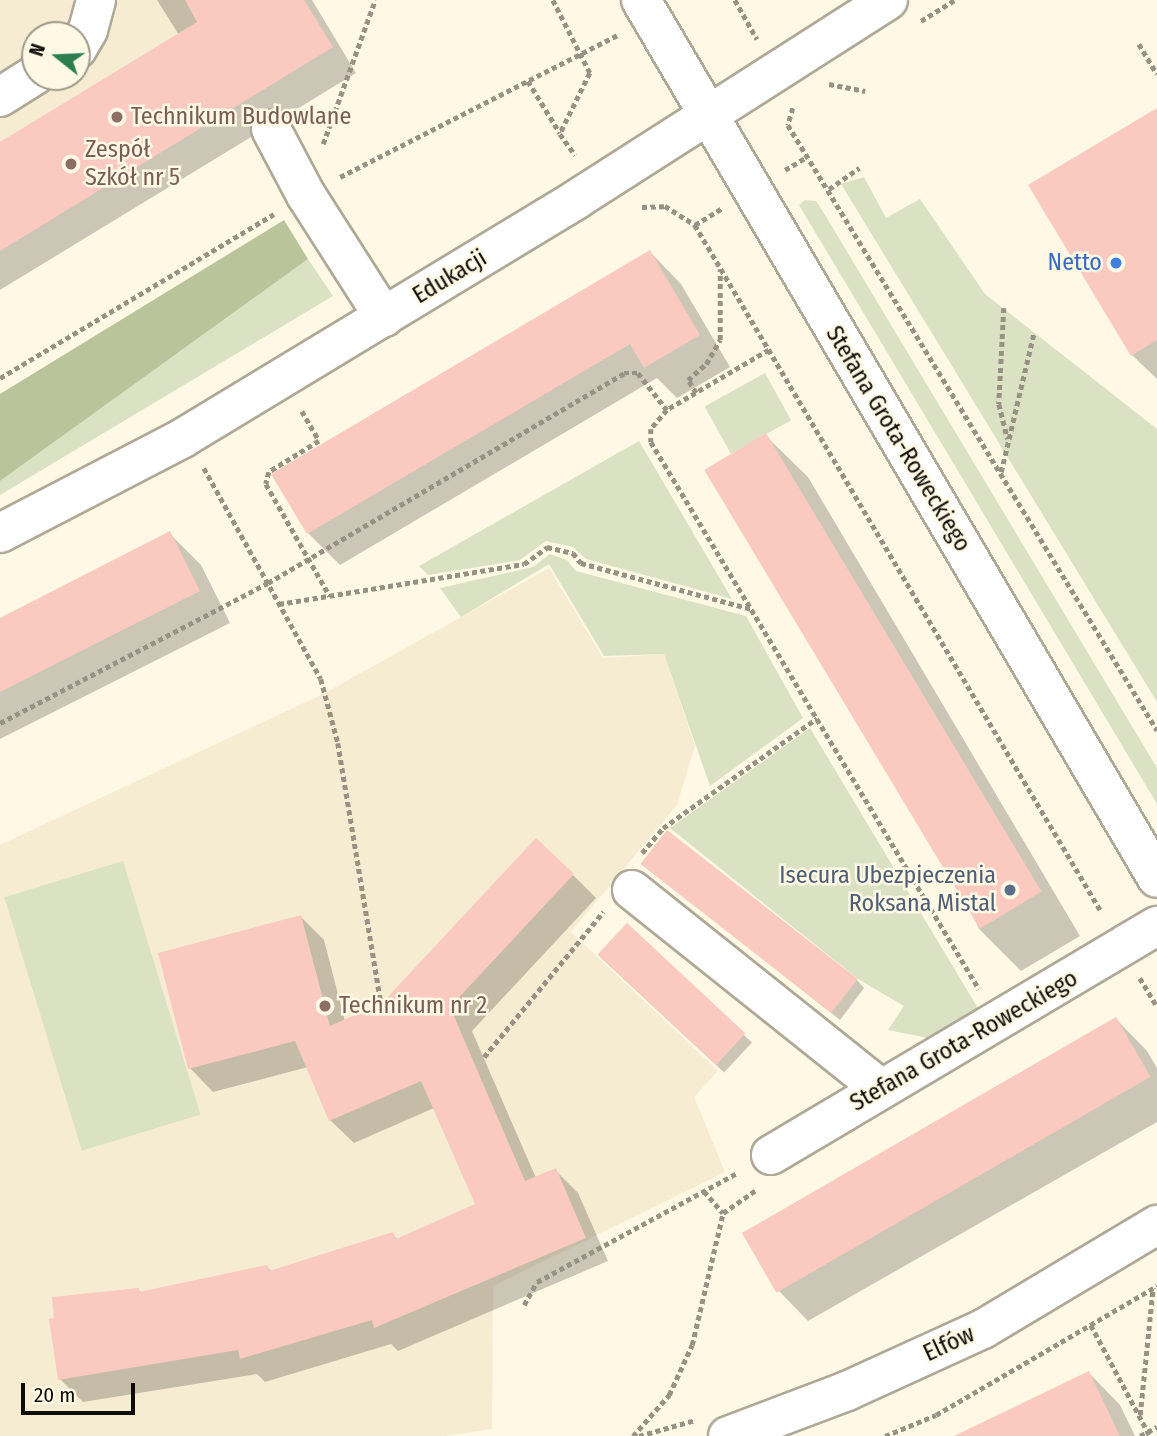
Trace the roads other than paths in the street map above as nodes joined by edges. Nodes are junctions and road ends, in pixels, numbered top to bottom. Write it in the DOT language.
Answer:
graph roads {
  1 [pos="96,0"];
  2 [pos="641,0"];
  3 [pos="888,0"];
  4 [pos="90,21"];
  5 [pos="21,84"];
  6 [pos="0,97"];
  7 [pos="706,113"];
  8 [pos="271,129"];
  9 [pos="384,317"];
  10 [pos="0,533"];
  11 [pos="1157,878"];
  12 [pos="632,890"];
  13 [pos="1157,926"];
  14 [pos="880,1088"];
  15 [pos="766,1170"];
  16 [pos="1157,1225"];
  17 [pos="728,1436"];
  1 -- 4 [label="street"];
  2 -- 7 [label="street, Stefana Grota-Roweckiego"];
  3 -- 7 [label="street, Edukacji"];
  5 -- 6 [label="street"];
  7 -- 9 [label="street, Edukacji"];
  7 -- 11 [label="street, Stefana Grota-Roweckiego"];
  8 -- 9 [label="street"];
  9 -- 10 [label="street, Edukacji"];
  12 -- 14 [label="street"];
  13 -- 14 [label="street, Stefana Grota-Roweckiego"];
  14 -- 15 [label="street, Stefana Grota-Roweckiego"];
  16 -- 17 [label="street, Elfów"];
}
